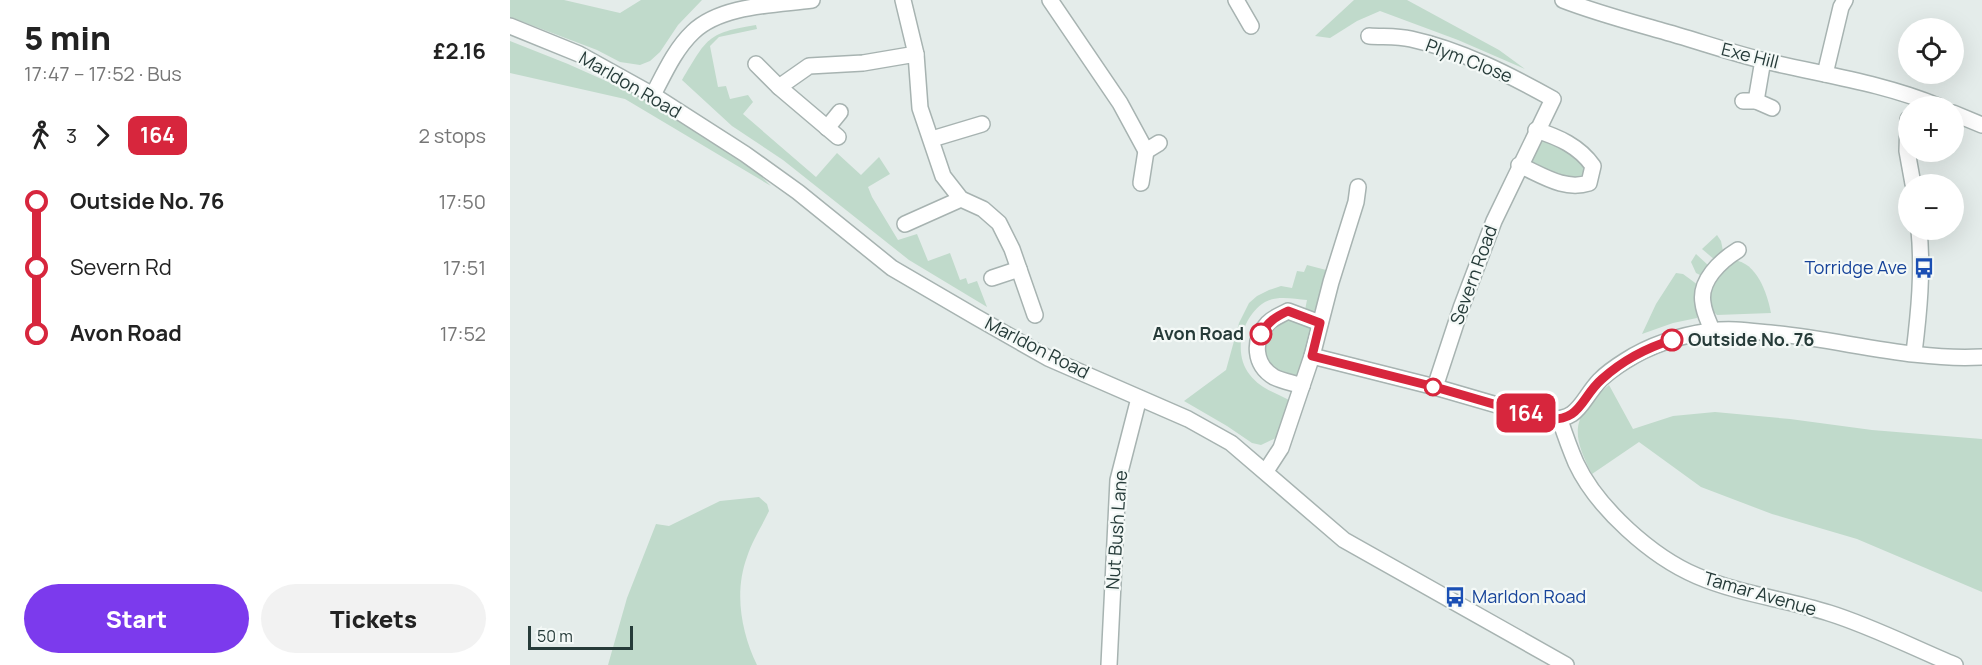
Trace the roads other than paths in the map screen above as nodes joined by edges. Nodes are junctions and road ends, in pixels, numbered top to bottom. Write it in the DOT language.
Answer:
graph roads {
  1 [pos="812,0"];
  2 [pos="903,0"];
  3 [pos="1050,0"];
  4 [pos="1563,0"];
  5 [pos="1845,0"];
  6 [pos="1240,1"];
  7 [pos="510,26"];
  8 [pos="1251,26"];
  9 [pos="1378,32"];
  10 [pos="915,54"];
  11 [pos="1763,60"];
  12 [pos="756,64"];
  13 [pos="1825,74"];
  14 [pos="779,87"];
  15 [pos="653,95"];
  16 [pos="1901,96"];
  17 [pos="1553,99"];
  18 [pos="1772,108"];
  19 [pos="840,112"];
  20 [pos="1964,118"];
  21 [pos="982,124"];
  22 [pos="1982,125"];
  23 [pos="1536,130"];
  24 [pos="932,139"];
  25 [pos="1519,165"];
  26 [pos="1141,183"];
  27 [pos="1359,187"];
  28 [pos="961,199"];
  29 [pos="905,224"];
  30 [pos="1920,240"];
  31 [pos="1737,250"];
  32 [pos="1019,269"];
  33 [pos="992,278"];
  34 [pos="1035,315"];
  35 [pos="1320,323"];
  36 [pos="1712,330"];
  37 [pos="1914,353"];
  38 [pos="1312,356"];
  39 [pos="1982,357"];
  40 [pos="1302,386"];
  41 [pos="1435,387"];
  42 [pos="1139,398"];
  43 [pos="1560,420"];
  44 [pos="1266,471"];
  45 [pos="1109,665"];
  46 [pos="1566,665"];
  47 [pos="1955,665"];
  1 -- 15 [label="street"];
  2 -- 10 [label="street"];
  3 -- 26 [label="street"];
  4 -- 11 [label="street, Exe Hill"];
  5 -- 13 [label="street"];
  6 -- 8 [label="street"];
  7 -- 15 [label="street, Marldon Road"];
  9 -- 17 [label="street, Plym Close"];
  10 -- 14 [label="street"];
  10 -- 24 [label="street"];
  11 -- 13 [label="street, Exe Hill"];
  11 -- 18 [label="street"];
  12 -- 14 [label="street"];
  13 -- 16 [label="street, Exe Hill"];
  14 -- 19 [label="street"];
  15 -- 42 [label="street, Marldon Road"];
  17 -- 23 [label="street, Severn Road"];
  20 -- 22 [label="street"];
  21 -- 24 [label="street"];
  23 -- 25 [label="street, Severn Road"];
  23 -- 25 [label="street"];
  24 -- 28 [label="street"];
  25 -- 41 [label="street, Severn Road"];
  27 -- 35 [label="street"];
  28 -- 29 [label="street"];
  28 -- 32 [label="street"];
  30 -- 37 [label="street"];
  31 -- 36 [label="street"];
  32 -- 33 [label="street"];
  32 -- 34 [label="street"];
  35 -- 38 [label="street"];
  35 -- 40 [label="street"];
  36 -- 37 [label="street"];
  36 -- 43 [label="street"];
  37 -- 39 [label="street"];
  38 -- 40 [label="street"];
  38 -- 41 [label="street"];
  40 -- 44 [label="street"];
  41 -- 43 [label="street"];
  42 -- 44 [label="street, Marldon Road"];
  42 -- 45 [label="street, Nut Bush Lane"];
  43 -- 47 [label="street, Tamar Avenue"];
  44 -- 46 [label="street, Marldon Road"];
}
